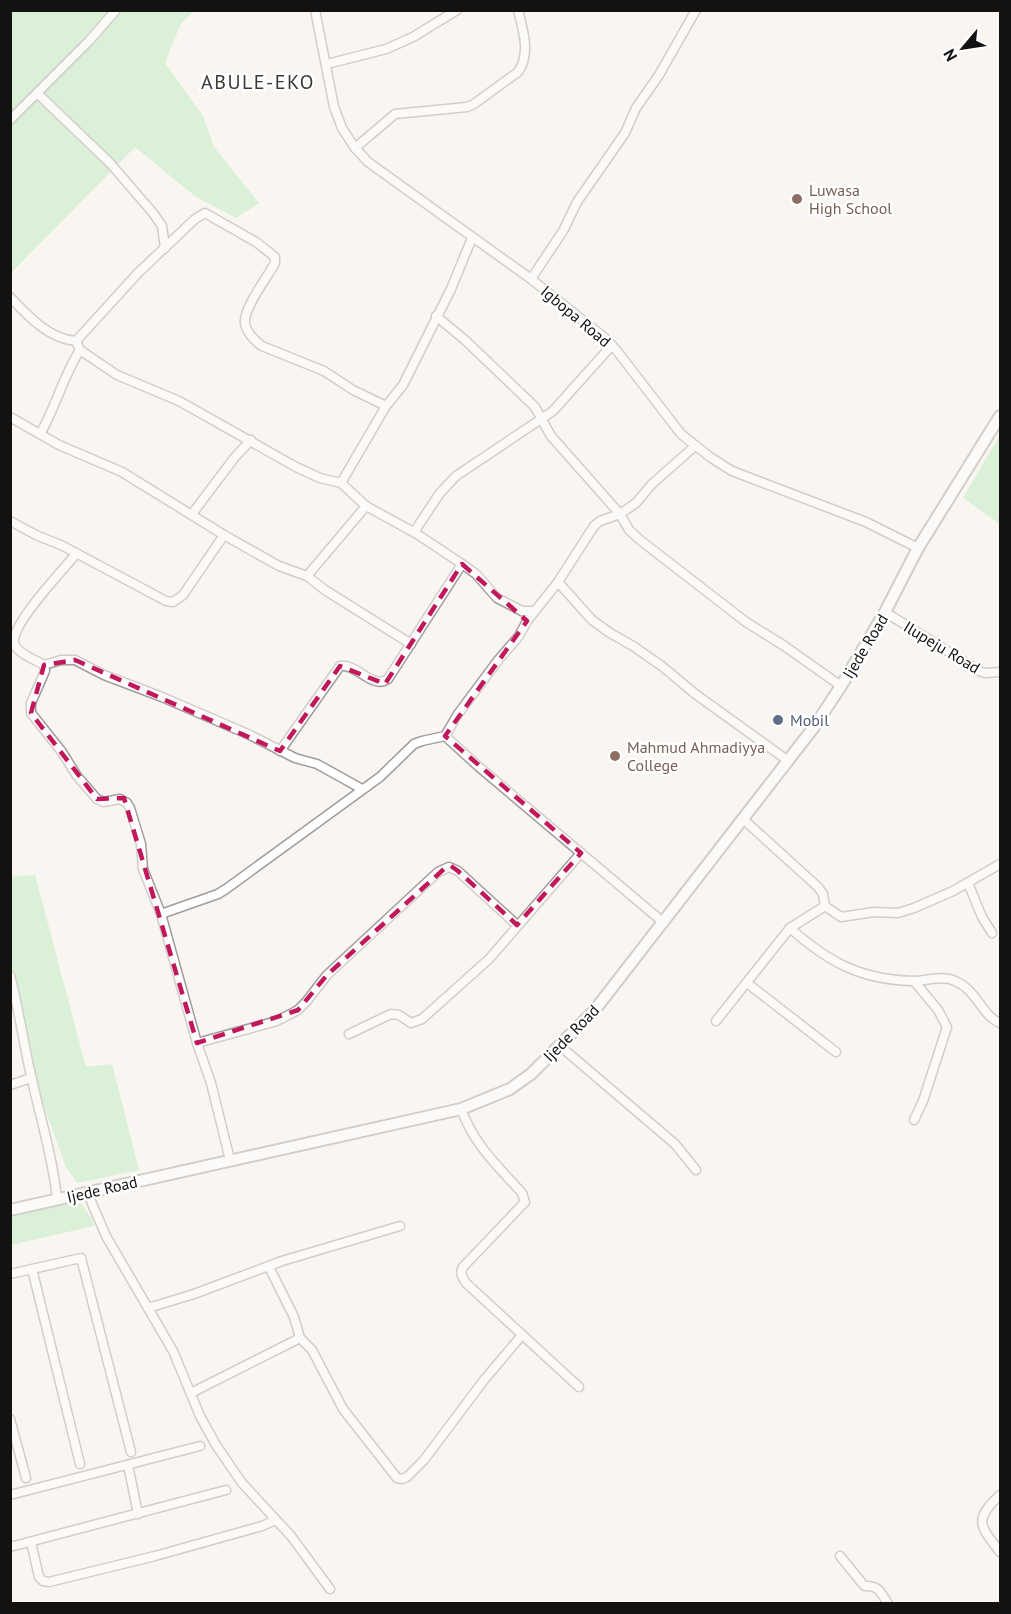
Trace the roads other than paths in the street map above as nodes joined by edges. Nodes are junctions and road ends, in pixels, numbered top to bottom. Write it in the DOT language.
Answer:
graph roads {
  1 [pos="116,10"];
  2 [pos="315,10"];
  3 [pos="457,10"];
  4 [pos="518,10"];
  5 [pos="696,10"];
  6 [pos="327,64"];
  7 [pos="38,94"];
  8 [pos="10,120"];
  9 [pos="355,148"];
  10 [pos="472,238"];
  11 [pos="165,248"];
  12 [pos="531,279"];
  13 [pos="10,297"];
  14 [pos="436,316"];
  15 [pos="76,341"];
  16 [pos="612,345"];
  17 [pos="80,350"];
  18 [pos="386,406"];
  19 [pos="1000,416"];
  20 [pos="10,417"];
  21 [pos="541,418"];
  22 [pos="39,434"];
  23 [pos="251,440"];
  24 [pos="695,446"];
  25 [pos="340,483"];
  26 [pos="366,506"];
  27 [pos="192,514"];
  28 [pos="620,514"];
  29 [pos="10,521"];
  30 [pos="414,532"];
  31 [pos="224,535"];
  32 [pos="918,548"];
  33 [pos="76,554"];
  34 [pos="462,564"];
  35 [pos="307,576"];
  36 [pos="558,582"];
  37 [pos="522,611"];
  38 [pos="534,611"];
  39 [pos="885,612"];
  40 [pos="528,621"];
  41 [pos="411,644"];
  42 [pos="44,665"];
  43 [pos="1000,672"];
  44 [pos="841,686"];
  45 [pos="445,736"];
  46 [pos="280,751"];
  47 [pos="787,760"];
  48 [pos="362,789"];
  49 [pos="743,819"];
  50 [pos="581,853"];
  51 [pos="1000,864"];
  52 [pos="968,883"];
  53 [pos="825,906"];
  54 [pos="161,914"];
  55 [pos="664,922"];
  56 [pos="517,925"];
  57 [pos="790,928"];
  58 [pos="992,933"];
  59 [pos="10,975"];
  60 [pos="914,981"];
  61 [pos="747,983"];
  62 [pos="12,990"];
  63 [pos="717,1020"];
  64 [pos="1000,1023"];
  65 [pos="349,1034"];
  66 [pos="197,1043"];
  67 [pos="560,1046"];
  68 [pos="836,1052"];
  69 [pos="31,1078"];
  70 [pos="10,1085"];
  71 [pos="461,1109"];
  72 [pos="914,1120"];
  73 [pos="230,1160"];
  74 [pos="696,1170"];
  75 [pos="87,1192"];
  76 [pos="57,1199"];
  77 [pos="10,1210"];
  78 [pos="400,1226"];
  79 [pos="269,1268"];
  80 [pos="32,1269"];
  81 [pos="10,1274"];
  82 [pos="148,1308"];
  83 [pos="522,1335"];
  84 [pos="300,1338"];
  85 [pos="579,1387"];
  86 [pos="191,1393"];
  87 [pos="10,1419"];
  88 [pos="200,1446"];
  89 [pos="131,1452"];
  90 [pos="80,1464"];
  91 [pos="128,1465"];
  92 [pos="26,1478"];
  93 [pos="226,1490"];
  94 [pos="10,1495"];
  95 [pos="1000,1495"];
  96 [pos="138,1514"];
  97 [pos="276,1520"];
  98 [pos="32,1542"];
  99 [pos="10,1547"];
  100 [pos="1000,1552"];
  101 [pos="840,1556"];
  102 [pos="330,1589"];
  103 [pos="888,1604"];
  1 -- 7 [label="street"];
  2 -- 6 [label="street, Igbopa Road"];
  3 -- 6 [label="street"];
  4 -- 9 [label="street"];
  5 -- 12 [label="street"];
  6 -- 9 [label="street, Igbopa Road"];
  7 -- 8 [label="street"];
  7 -- 11 [label="street"];
  9 -- 10 [label="street, Igbopa Road"];
  10 -- 12 [label="street, Igbopa Road"];
  10 -- 14 [label="street"];
  11 -- 15 [label="street"];
  11 -- 18 [label="street"];
  12 -- 16 [label="street, Igbopa Road"];
  13 -- 15 [label="street"];
  14 -- 18 [label="street"];
  14 -- 21 [label="street"];
  15 -- 17 [label="street"];
  16 -- 21 [label="street"];
  16 -- 24 [label="street, Igbopa Road"];
  17 -- 22 [label="street"];
  17 -- 23 [label="street"];
  18 -- 25 [label="street"];
  19 -- 32 [label="main road, Ijede Road"];
  20 -- 22 [label="street"];
  21 -- 28 [label="street"];
  21 -- 30 [label="street"];
  22 -- 27 [label="street"];
  23 -- 25 [label="street"];
  23 -- 27 [label="street"];
  24 -- 28 [label="street"];
  24 -- 32 [label="street, Igbopa Road"];
  25 -- 26 [label="street"];
  26 -- 30 [label="street"];
  26 -- 35 [label="street"];
  27 -- 31 [label="street"];
  28 -- 36 [label="street"];
  28 -- 44 [label="street"];
  29 -- 33 [label="street"];
  30 -- 34 [label="street"];
  31 -- 33 [label="street"];
  31 -- 35 [label="street"];
  32 -- 39 [label="main road, Ijede Road"];
  33 -- 42 [label="street"];
  34 -- 37 [label="street"];
  34 -- 41 [label="street"];
  35 -- 41 [label="street"];
  36 -- 38 [label="street"];
  36 -- 47 [label="street"];
  37 -- 38 [label="street"];
  37 -- 40 [label="street"];
  38 -- 40 [label="street"];
  39 -- 43 [label="street, Ilupeju Road"];
  39 -- 44 [label="main road, Ijede Road"];
  40 -- 45 [label="street"];
  41 -- 46 [label="street"];
  42 -- 46 [label="street"];
  42 -- 54 [label="street"];
  44 -- 47 [label="main road, Ijede Road"];
  45 -- 48 [label="street"];
  45 -- 50 [label="street"];
  46 -- 48 [label="street"];
  47 -- 49 [label="main road, Ijede Road"];
  48 -- 54 [label="street"];
  49 -- 53 [label="street"];
  49 -- 55 [label="main road, Ijede Road"];
  50 -- 55 [label="street"];
  50 -- 56 [label="street"];
  51 -- 52 [label="street"];
  52 -- 53 [label="street"];
  52 -- 58 [label="street"];
  53 -- 57 [label="street"];
  54 -- 66 [label="street"];
  55 -- 67 [label="main road, Ijede Road"];
  56 -- 65 [label="street"];
  56 -- 66 [label="street"];
  57 -- 60 [label="street"];
  57 -- 61 [label="street"];
  59 -- 62 [label="street"];
  60 -- 64 [label="street"];
  60 -- 72 [label="street"];
  61 -- 63 [label="street"];
  61 -- 68 [label="street"];
  62 -- 69 [label="street"];
  66 -- 73 [label="street"];
  67 -- 71 [label="main road, Ijede Road"];
  67 -- 74 [label="street"];
  69 -- 70 [label="street"];
  69 -- 76 [label="street"];
  71 -- 73 [label="main road, Ijede Road"];
  71 -- 83 [label="street"];
  73 -- 75 [label="main road, Ijede Road"];
  75 -- 76 [label="main road, Ijede Road"];
  75 -- 82 [label="street"];
  76 -- 77 [label="main road, Ijede Road"];
  78 -- 79 [label="street"];
  79 -- 82 [label="street"];
  79 -- 84 [label="street"];
  80 -- 81 [label="street"];
  80 -- 89 [label="street"];
  80 -- 90 [label="street"];
  82 -- 86 [label="street"];
  83 -- 84 [label="street"];
  83 -- 85 [label="street"];
  84 -- 86 [label="street"];
  86 -- 97 [label="street"];
  87 -- 92 [label="street"];
  88 -- 91 [label="street"];
  91 -- 94 [label="street"];
  91 -- 96 [label="street"];
  93 -- 96 [label="street"];
  95 -- 100 [label="street"];
  96 -- 98 [label="street"];
  97 -- 98 [label="street"];
  97 -- 102 [label="street"];
  98 -- 99 [label="street"];
  101 -- 103 [label="street"];
}
